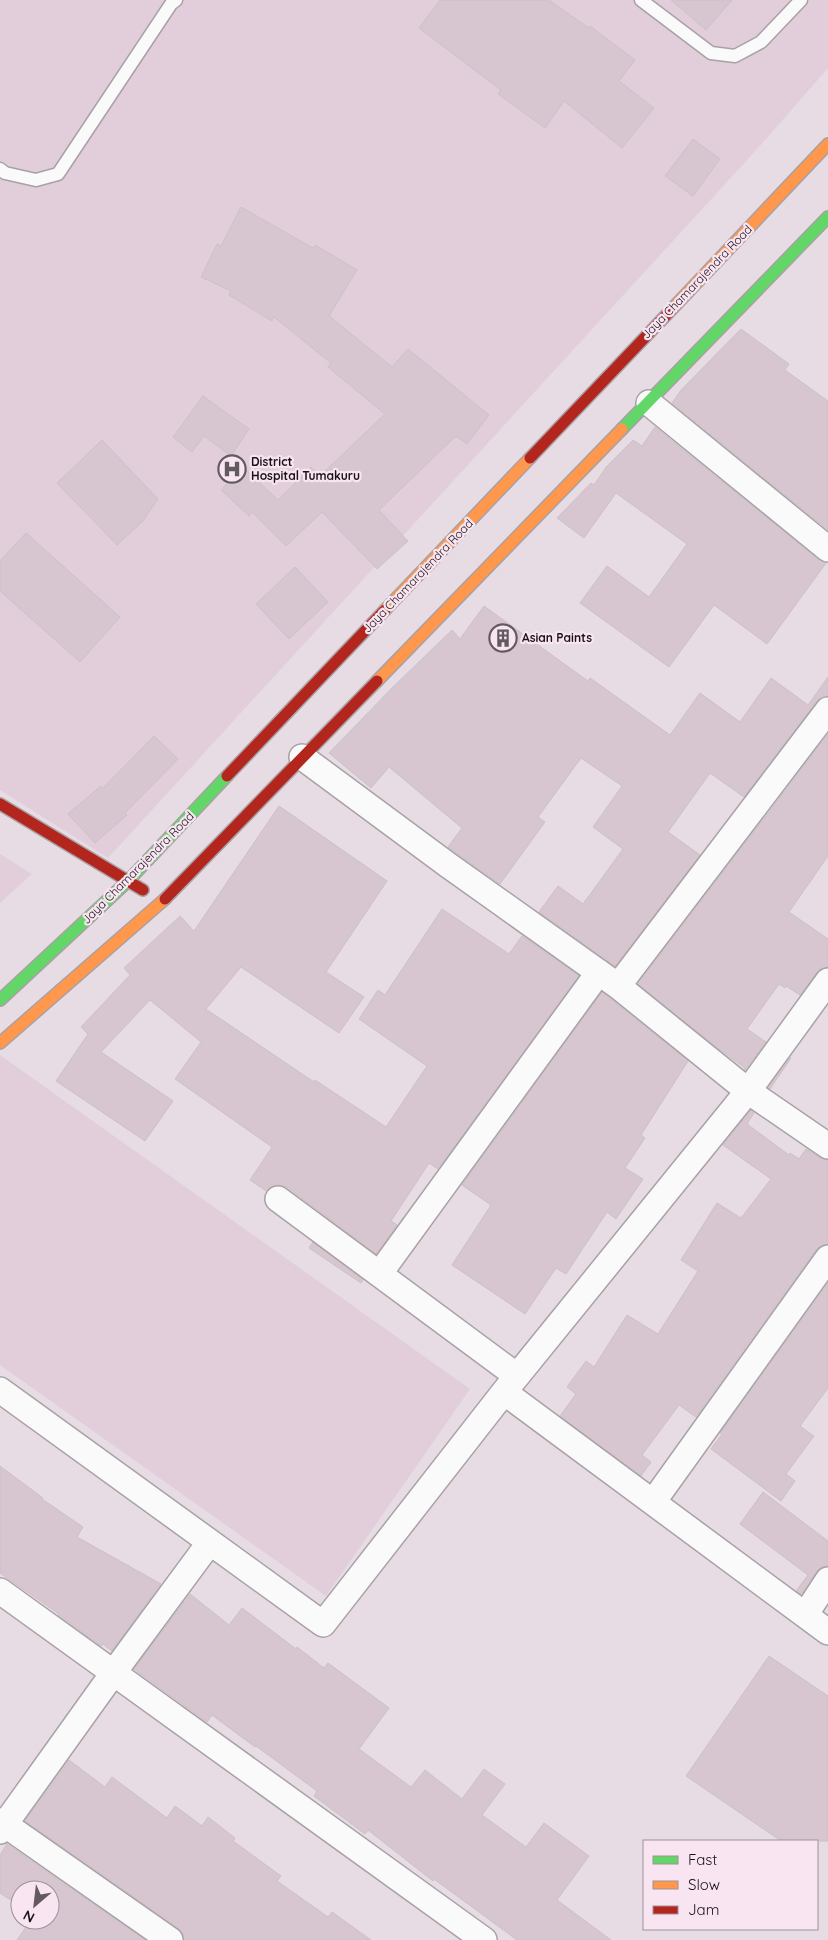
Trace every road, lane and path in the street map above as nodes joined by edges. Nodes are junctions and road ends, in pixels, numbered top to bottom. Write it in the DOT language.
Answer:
graph roads {
  1 [pos="176,0"];
  2 [pos="641,0"];
  3 [pos="801,0"];
  4 [pos="828,144"];
  5 [pos="0,169"];
  6 [pos="828,217"];
  7 [pos="649,402"];
  8 [pos="828,549"];
  9 [pos="828,710"];
  10 [pos="302,757"];
  11 [pos="0,804"];
  12 [pos="128,881"];
  13 [pos="162,902"];
  14 [pos="609,979"];
  15 [pos="828,981"];
  16 [pos="0,1000"];
  17 [pos="0,1043"];
  18 [pos="748,1091"];
  19 [pos="828,1146"];
  20 [pos="278,1198"];
  21 [pos="828,1258"];
  22 [pos="380,1273"];
  23 [pos="511,1384"];
  24 [pos="0,1390"];
  25 [pos="653,1502"];
  26 [pos="210,1542"];
  27 [pos="828,1580"];
  28 [pos="0,1591"];
  29 [pos="805,1615"];
  30 [pos="828,1632"];
  31 [pos="114,1672"];
  32 [pos="2,1825"];
  33 [pos="170,1940"];
  34 [pos="484,1940"];
  1 -- 5 [label="lane"];
  2 -- 3 [label="lane"];
  4 -- 12 [label="main road, Jaya Chamarajendra Road"];
  6 -- 7 [label="main road"];
  7 -- 8 [label="street"];
  7 -- 10 [label="main road"];
  9 -- 14 [label="street"];
  10 -- 13 [label="main road"];
  10 -- 14 [label="street"];
  11 -- 12 [label="main road"];
  12 -- 13 [label="main road"];
  12 -- 16 [label="main road, Jaya Chamarajendra Road"];
  13 -- 17 [label="main road"];
  14 -- 18 [label="street"];
  14 -- 22 [label="street"];
  15 -- 18 [label="street"];
  18 -- 19 [label="street"];
  18 -- 23 [label="street"];
  20 -- 22 [label="street"];
  21 -- 25 [label="street"];
  22 -- 23 [label="street"];
  23 -- 25 [label="street"];
  23 -- 26 [label="street"];
  24 -- 26 [label="street"];
  25 -- 29 [label="street"];
  26 -- 31 [label="street"];
  27 -- 29 [label="street"];
  28 -- 31 [label="street"];
  29 -- 30 [label="street"];
  31 -- 32 [label="street"];
  31 -- 34 [label="street"];
  32 -- 33 [label="street"];
}
